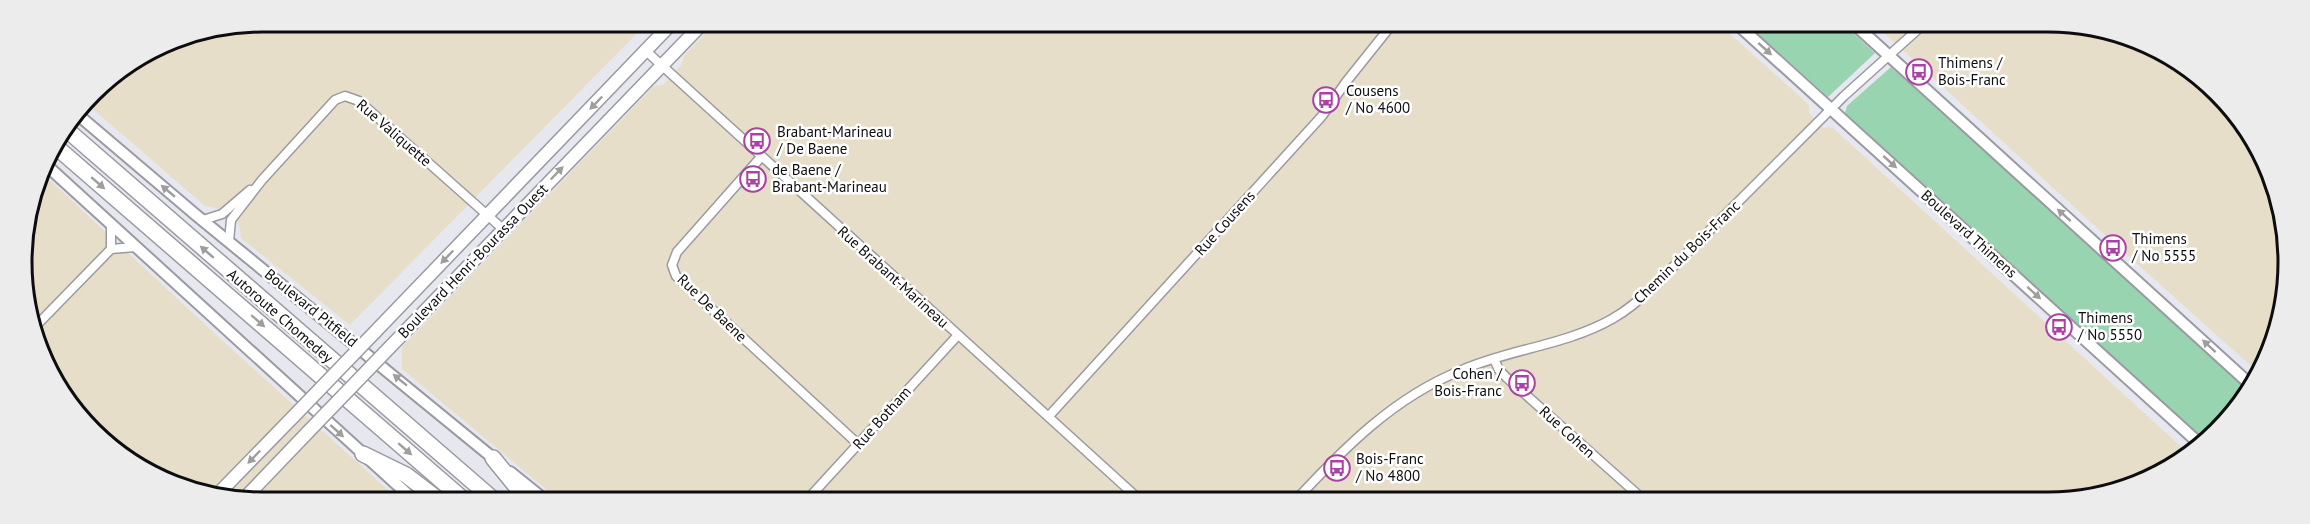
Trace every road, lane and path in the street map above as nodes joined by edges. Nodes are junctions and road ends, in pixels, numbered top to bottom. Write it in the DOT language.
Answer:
graph roads {
  1 [pos="664,32"];
  2 [pos="693,32"];
  3 [pos="1386,32"];
  4 [pos="1746,32"];
  5 [pos="1863,32"];
  6 [pos="1914,32"];
  7 [pos="646,51"];
  8 [pos="1888,55"];
  9 [pos="661,65"];
  10 [pos="1831,109"];
  11 [pos="82,118"];
  12 [pos="71,133"];
  13 [pos="60,150"];
  14 [pos="761,157"];
  15 [pos="51,170"];
  16 [pos="262,180"];
  17 [pos="487,215"];
  18 [pos="203,220"];
  19 [pos="111,226"];
  20 [pos="503,229"];
  21 [pos="229,242"];
  22 [pos="135,247"];
  23 [pos="111,249"];
  24 [pos="39,323"];
  25 [pos="958,335"];
  26 [pos="1494,359"];
  27 [pos="2246,380"];
  28 [pos="1049,416"];
  29 [pos="2195,439"];
  30 [pos="858,444"];
  31 [pos="363,454"];
  32 [pos="493,458"];
  33 [pos="223,489"];
  34 [pos="251,492"];
  35 [pos="405,492"];
  36 [pos="428,492"];
  37 [pos="455,492"];
  38 [pos="485,492"];
  39 [pos="521,492"];
  40 [pos="535,492"];
  41 [pos="814,492"];
  42 [pos="1131,492"];
  43 [pos="1304,492"];
  44 [pos="1635,492"];
  1 -- 7 [label="main road, Boulevard Henri-Bourassa Ouest"];
  2 -- 9 [label="main road, Boulevard Henri-Bourassa Ouest"];
  3 -- 28 [label="street, Rue Cousens"];
  4 -- 10 [label="street, Boulevard Thimens, one-way"];
  5 -- 8 [label="street"];
  6 -- 8 [label="street, Chemin du Bois-Franc"];
  7 -- 9 [label="street, Rue Brabant-Marineau"];
  7 -- 17 [label="main road, Boulevard Henri-Bourassa Ouest, one-way"];
  8 -- 10 [label="street, Chemin du Bois-Franc"];
  27 -- 8 [label="street, one-way"];
  9 -- 14 [label="street, Rue Brabant-Marineau"];
  20 -- 9 [label="main road, Boulevard Henri-Bourassa Ouest, one-way"];
  10 -- 26 [label="street, Chemin du Bois-Franc"];
  10 -- 29 [label="street, Boulevard Thimens, one-way"];
  18 -- 11 [label="street, Boulevard Pitfield, one-way"];
  38 -- 12 [label="highway, Autoroute Chomedey, one-way"];
  13 -- 37 [label="highway, Autoroute Chomedey, one-way"];
  14 -- 25 [label="street, Rue Brabant-Marineau"];
  14 -- 30 [label="street, Rue De Baene"];
  15 -- 19 [label="street"];
  16 -- 17 [label="street, Rue Valiquette"];
  16 -- 18 [label="street, Rue Valiquette"];
  16 -- 21 [label="street, Rue Valiquette"];
  17 -- 20 [label="street, Rue Valiquette"];
  17 -- 33 [label="main road, Boulevard Henri-Bourassa Ouest, one-way, bridge"];
  18 -- 21 [label="street, Boulevard Pitfield"];
  19 -- 22 [label="street"];
  19 -- 23 [label="street"];
  20 -- 34 [label="main road, Boulevard Henri-Bourassa Ouest, bridge"];
  32 -- 21 [label="street, Boulevard Pitfield, one-way"];
  22 -- 23 [label="street"];
  22 -- 31 [label="street, one-way"];
  23 -- 24 [label="street"];
  25 -- 28 [label="street, Rue Brabant-Marineau"];
  25 -- 30 [label="street, Rue Botham"];
  26 -- 43 [label="street, Chemin du Bois-Franc"];
  26 -- 44 [label="street, Rue Cohen"];
  28 -- 42 [label="street, Rue Brabant-Marineau"];
  30 -- 41 [label="street, Rue Botham"];
  31 -- 35 [label="street"];
  31 -- 36 [label="highway"];
  32 -- 39 [label="highway"];
  32 -- 40 [label="street, Boulevard Pitfield"];
}
